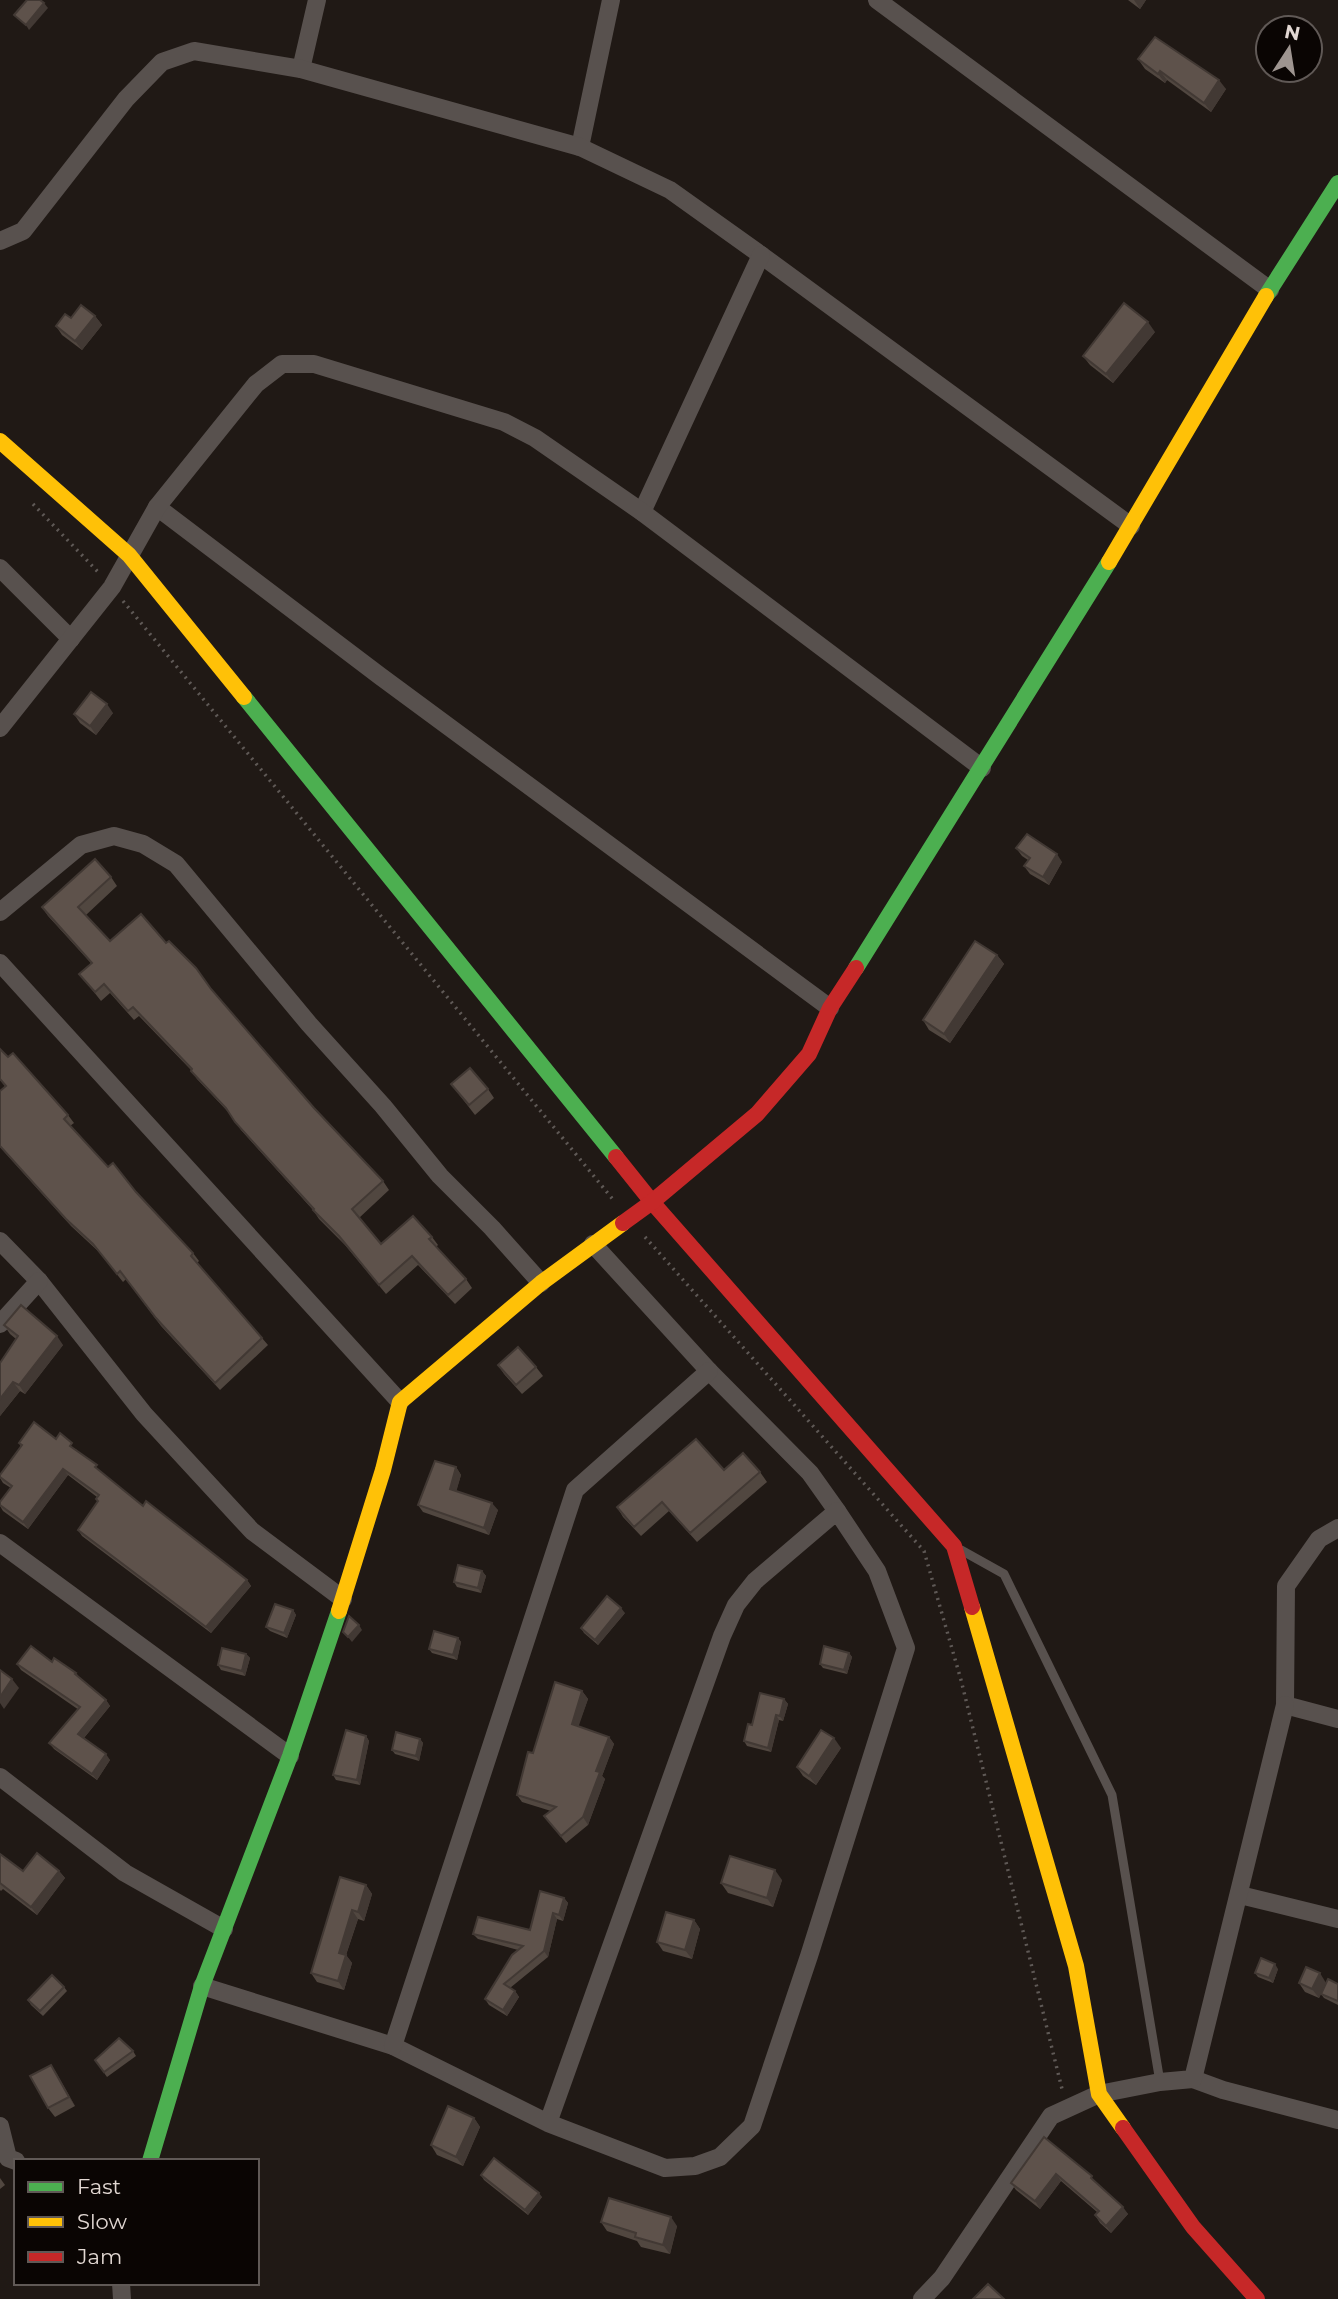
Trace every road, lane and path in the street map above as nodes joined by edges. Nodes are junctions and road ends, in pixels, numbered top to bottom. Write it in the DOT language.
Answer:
graph roads {
  1 [pos="317,0"];
  2 [pos="611,0"];
  3 [pos="877,0"];
  4 [pos="301,69"];
  5 [pos="580,147"];
  6 [pos="1338,183"];
  7 [pos="0,241"];
  8 [pos="761,255"];
  9 [pos="1270,290"];
  10 [pos="0,441"];
  11 [pos="157,508"];
  12 [pos="642,512"];
  13 [pos="1130,526"];
  14 [pos="129,555"];
  15 [pos="0,568"];
  16 [pos="71,639"];
  17 [pos="0,728"];
  18 [pos="982,768"];
  19 [pos="0,912"];
  20 [pos="0,963"];
  21 [pos="830,1009"];
  22 [pos="652,1202"];
  23 [pos="0,1241"];
  24 [pos="593,1244"];
  25 [pos="39,1282"];
  26 [pos="541,1283"];
  27 [pos="0,1324"];
  28 [pos="709,1371"];
  29 [pos="400,1402"];
  30 [pos="837,1511"];
  31 [pos="1338,1528"];
  32 [pos="0,1543"];
  33 [pos="954,1546"];
  34 [pos="343,1599"];
  35 [pos="1285,1705"];
  36 [pos="1338,1719"];
  37 [pos="290,1756"];
  38 [pos="0,1777"];
  39 [pos="1240,1895"];
  40 [pos="1338,1919"];
  41 [pos="225,1929"];
  42 [pos="202,1986"];
  43 [pos="393,2046"];
  44 [pos="1193,2079"];
  45 [pos="1160,2082"];
  46 [pos="1099,2094"];
  47 [pos="1338,2120"];
  48 [pos="548,2123"];
  49 [pos="0,2126"];
  50 [pos="8,2159"];
  51 [pos="151,2159"];
  52 [pos="922,2299"];
  53 [pos="1258,2299"];
  1 -- 4 [label="street"];
  2 -- 5 [label="street"];
  3 -- 9 [label="street"];
  4 -- 5 [label="street"];
  4 -- 7 [label="street"];
  5 -- 8 [label="street"];
  6 -- 9 [label="street"];
  8 -- 12 [label="street"];
  8 -- 13 [label="street"];
  9 -- 13 [label="street"];
  10 -- 14 [label="street"];
  11 -- 12 [label="street"];
  11 -- 14 [label="street"];
  11 -- 21 [label="street"];
  12 -- 18 [label="street"];
  13 -- 18 [label="street"];
  14 -- 16 [label="street"];
  14 -- 22 [label="street"];
  15 -- 16 [label="street"];
  16 -- 17 [label="street"];
  18 -- 21 [label="street"];
  19 -- 26 [label="street"];
  20 -- 29 [label="street"];
  21 -- 22 [label="street"];
  22 -- 24 [label="street"];
  22 -- 33 [label="street"];
  23 -- 25 [label="street"];
  24 -- 26 [label="street"];
  24 -- 28 [label="street"];
  25 -- 27 [label="street"];
  25 -- 34 [label="street"];
  26 -- 29 [label="street"];
  28 -- 30 [label="street"];
  28 -- 43 [label="street"];
  29 -- 34 [label="street"];
  30 -- 48 [label="street"];
  30 -- 48 [label="street"];
  31 -- 35 [label="street"];
  32 -- 37 [label="street"];
  33 -- 45 [label="lane"];
  33 -- 46 [label="street"];
  34 -- 37 [label="street"];
  35 -- 36 [label="street"];
  35 -- 39 [label="street"];
  37 -- 41 [label="street"];
  38 -- 41 [label="street"];
  39 -- 40 [label="street"];
  39 -- 44 [label="street"];
  41 -- 42 [label="street"];
  42 -- 43 [label="street"];
  42 -- 51 [label="street"];
  43 -- 48 [label="street"];
  44 -- 45 [label="street"];
  44 -- 47 [label="street"];
  45 -- 46 [label="street"];
  46 -- 52 [label="street"];
  46 -- 53 [label="street"];
  49 -- 50 [label="street"];
}
